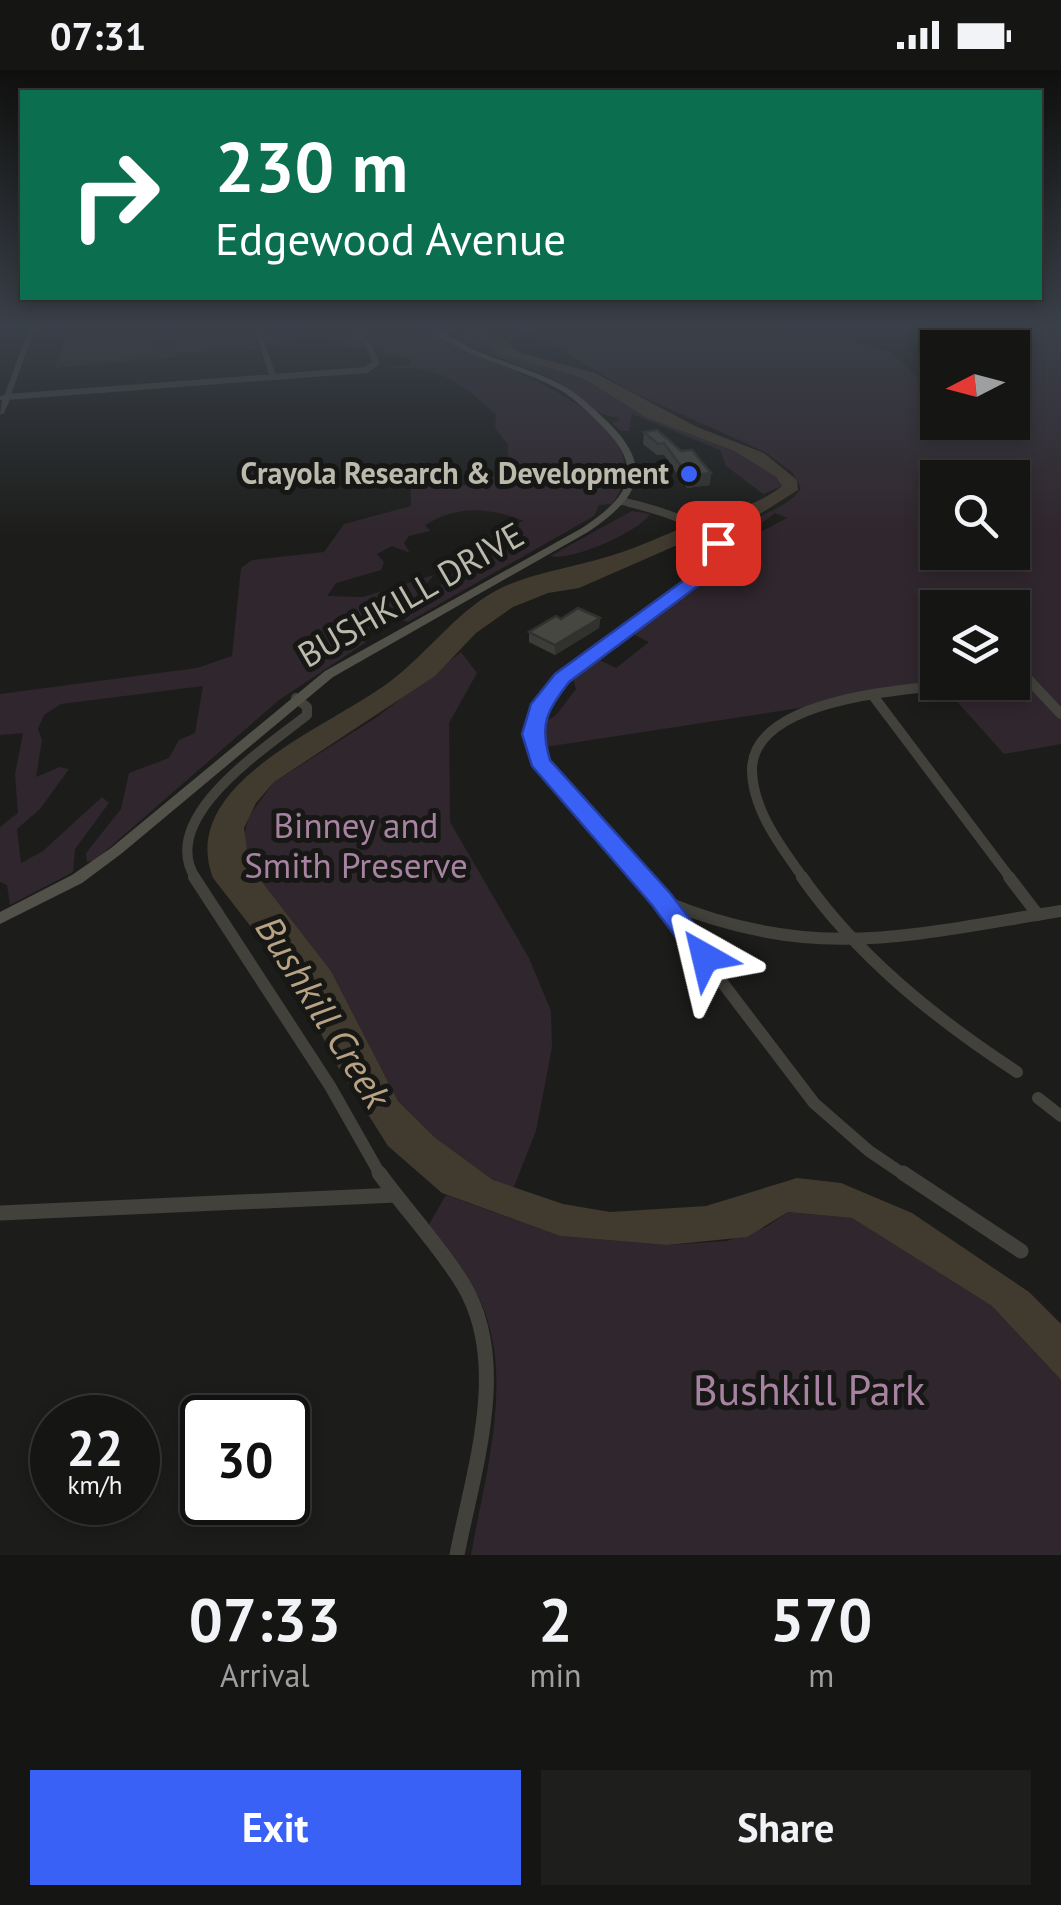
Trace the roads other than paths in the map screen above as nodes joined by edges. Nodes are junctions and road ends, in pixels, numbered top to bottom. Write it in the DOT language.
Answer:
graph roads {
  1 [pos="572,397"];
  2 [pos="3,398"];
  3 [pos="0,413"];
  4 [pos="622,501"];
  5 [pos="1030,681"];
  6 [pos="920,691"];
  7 [pos="874,697"];
  8 [pos="296,698"];
  9 [pos="1061,714"];
  10 [pos="661,899"];
  11 [pos="1061,912"];
  12 [pos="1038,914"];
  13 [pos="0,920"];
  14 [pos="859,942"];
  15 [pos="1017,1072"];
  16 [pos="1038,1098"];
  17 [pos="1061,1116"];
  18 [pos="396,1196"];
  19 [pos="0,1214"];
  20 [pos="1021,1251"];
  21 [pos="457,1555"];
  1 -- 4 [label="main road"];
  2 -- 3 [label="street"];
  4 -- 8 [label="main road, BUSHKILL DRIVE"];
  4 -- 10 [label="street"];
  5 -- 9 [label="street"];
  6 -- 7 [label="street"];
  7 -- 12 [label="street"];
  7 -- 14 [label="street"];
  8 -- 13 [label="main road, BUSHKILL DRIVE"];
  8 -- 18 [label="street"];
  10 -- 14 [label="street"];
  10 -- 20 [label="street"];
  11 -- 12 [label="street"];
  12 -- 14 [label="street"];
  14 -- 15 [label="street"];
  16 -- 17 [label="street"];
  18 -- 19 [label="street"];
  18 -- 21 [label="street"];
}
